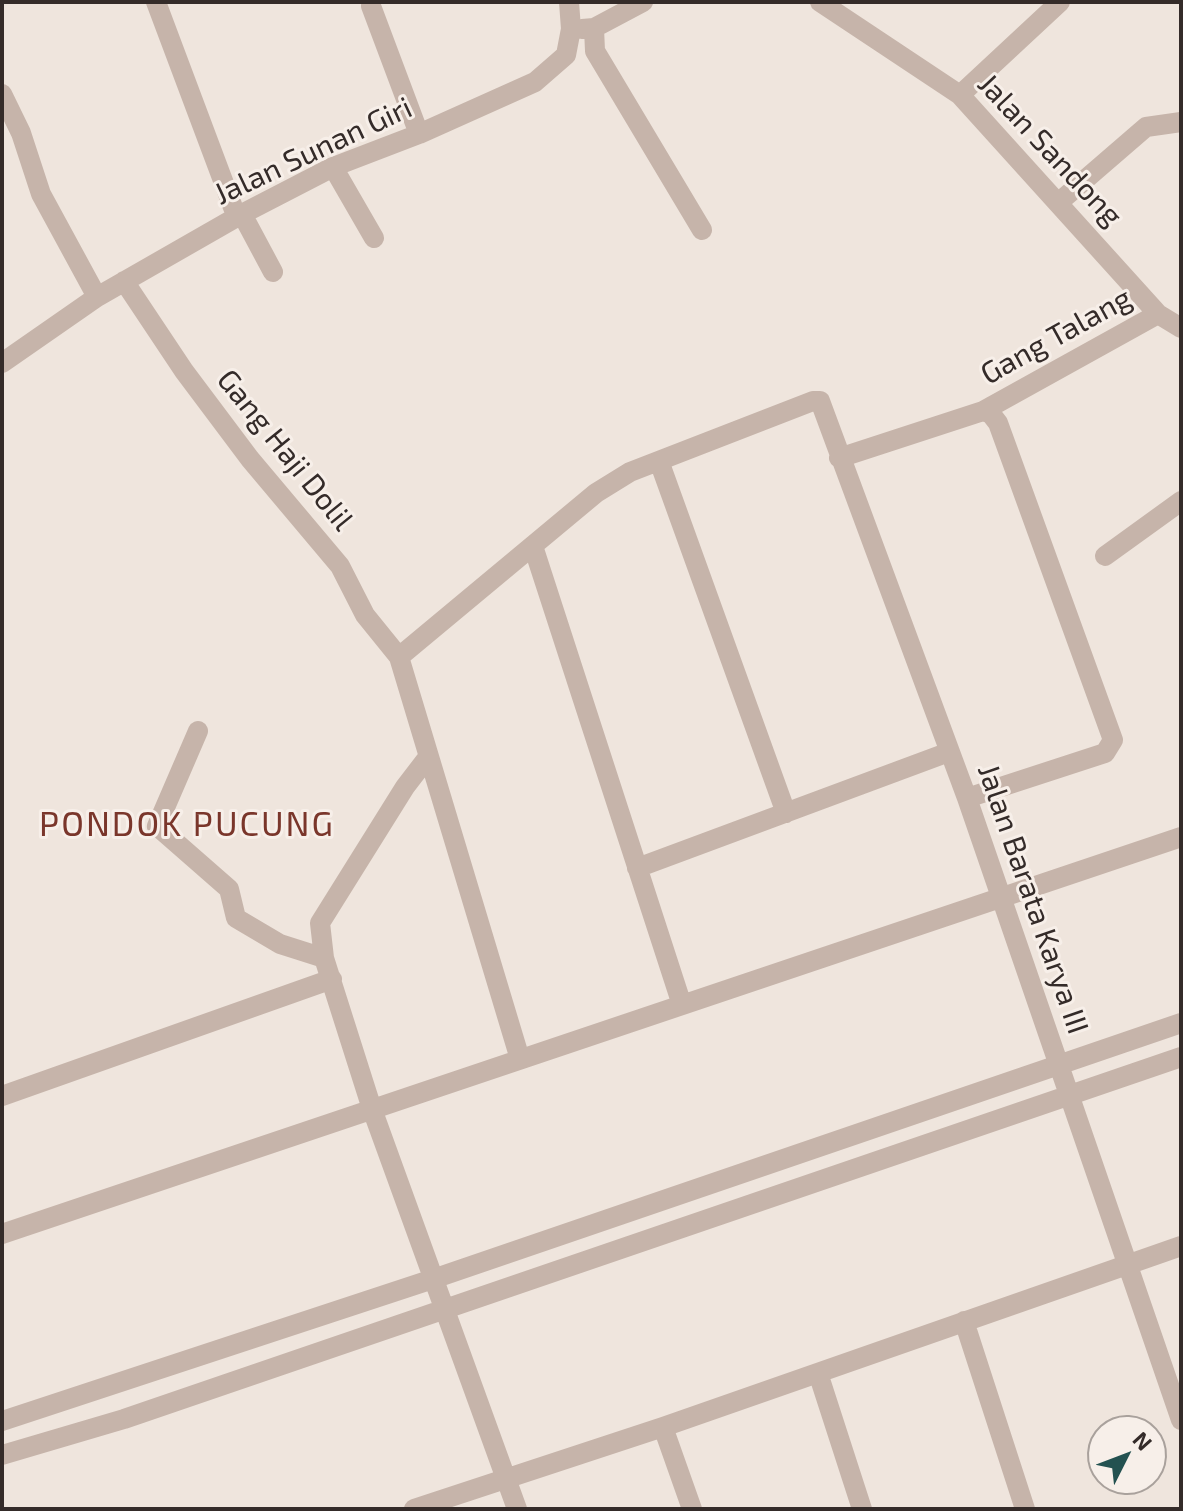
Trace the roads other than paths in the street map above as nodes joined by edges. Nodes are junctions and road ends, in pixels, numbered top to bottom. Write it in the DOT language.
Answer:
graph roads {
  1 [pos="156,2"];
  2 [pos="569,2"];
  3 [pos="643,2"];
  4 [pos="820,2"];
  5 [pos="1060,2"];
  6 [pos="371,6"];
  7 [pos="594,28"];
  8 [pos="571,29"];
  9 [pos="2,94"];
  10 [pos="960,95"];
  11 [pos="1181,122"];
  12 [pos="419,134"];
  13 [pos="333,167"];
  14 [pos="1058,203"];
  15 [pos="239,216"];
  16 [pos="702,230"];
  17 [pos="374,238"];
  18 [pos="273,272"];
  19 [pos="124,281"];
  20 [pos="97,297"];
  21 [pos="1158,314"];
  22 [pos="1181,328"];
  23 [pos="2,363"];
  24 [pos="983,411"];
  25 [pos="839,458"];
  26 [pos="659,461"];
  27 [pos="1181,501"];
  28 [pos="533,546"];
  29 [pos="1105,556"];
  30 [pos="399,657"];
  31 [pos="198,731"];
  32 [pos="949,752"];
  33 [pos="428,757"];
  34 [pos="967,798"];
  35 [pos="786,813"];
  36 [pos="1181,837"];
  37 [pos="637,868"];
  38 [pos="1000,897"];
  39 [pos="324,958"];
  40 [pos="332,979"];
  41 [pos="682,1005"];
  42 [pos="1181,1023"];
  43 [pos="1181,1057"];
  44 [pos="520,1059"];
  45 [pos="1059,1066"];
  46 [pos="1070,1095"];
  47 [pos="2,1096"];
  48 [pos="372,1109"];
  49 [pos="2,1234"];
  50 [pos="1181,1246"];
  51 [pos="1128,1264"];
  52 [pos="433,1279"];
  53 [pos="443,1310"];
  54 [pos="964,1321"];
  55 [pos="818,1373"];
  56 [pos="1181,1420"];
  57 [pos="2,1421"];
  58 [pos="663,1427"];
  59 [pos="2,1455"];
  60 [pos="506,1480"];
  61 [pos="414,1509"];
  62 [pos="517,1509"];
  63 [pos="692,1509"];
  64 [pos="862,1509"];
  65 [pos="1025,1509"];
  1 -- 15 [label="street"];
  2 -- 8 [label="street, Jalan Sunan Giri"];
  3 -- 7 [label="street"];
  4 -- 10 [label="street, Jalan Sandong"];
  5 -- 10 [label="street"];
  6 -- 12 [label="street"];
  7 -- 8 [label="street"];
  7 -- 16 [label="street"];
  8 -- 12 [label="street, Jalan Sunan Giri"];
  9 -- 20 [label="street"];
  10 -- 14 [label="street, Jalan Sandong"];
  11 -- 14 [label="street"];
  12 -- 13 [label="street, Jalan Sunan Giri"];
  13 -- 15 [label="street, Jalan Sunan Giri"];
  13 -- 17 [label="street"];
  14 -- 21 [label="street, Jalan Sandong"];
  15 -- 18 [label="street"];
  15 -- 19 [label="street, Jalan Sunan Giri"];
  19 -- 20 [label="street, Jalan Sunan Giri"];
  19 -- 30 [label="street, Gang Haji Dolil"];
  20 -- 23 [label="street, Jalan Sunan Giri"];
  21 -- 22 [label="street, Jalan Sandong"];
  21 -- 24 [label="street, Gang Talang"];
  24 -- 25 [label="street, Gang Talang"];
  24 -- 34 [label="street"];
  25 -- 26 [label="street, Jalan Barata Karya III"];
  25 -- 32 [label="street, Jalan Barata Karya III"];
  26 -- 28 [label="street"];
  26 -- 35 [label="street"];
  27 -- 29 [label="street"];
  28 -- 30 [label="street"];
  28 -- 37 [label="street"];
  30 -- 33 [label="street"];
  31 -- 39 [label="street"];
  32 -- 34 [label="street, Jalan Barata Karya III"];
  32 -- 35 [label="street"];
  33 -- 39 [label="street"];
  33 -- 44 [label="street"];
  34 -- 38 [label="street, Jalan Barata Karya III"];
  35 -- 37 [label="street"];
  36 -- 38 [label="street"];
  37 -- 41 [label="street"];
  38 -- 41 [label="street"];
  38 -- 45 [label="street, Jalan Barata Karya III"];
  39 -- 40 [label="street"];
  40 -- 47 [label="street"];
  40 -- 48 [label="street"];
  41 -- 44 [label="street"];
  42 -- 45 [label="street"];
  43 -- 46 [label="street"];
  44 -- 48 [label="street"];
  45 -- 46 [label="street, Jalan Barata Karya III"];
  45 -- 52 [label="street"];
  46 -- 51 [label="street, Jalan Barata Karya III"];
  46 -- 53 [label="street"];
  48 -- 49 [label="street"];
  48 -- 52 [label="street"];
  50 -- 51 [label="street"];
  51 -- 54 [label="street"];
  51 -- 56 [label="street, Jalan Barata Karya III"];
  52 -- 53 [label="street"];
  52 -- 57 [label="street"];
  53 -- 59 [label="street"];
  53 -- 60 [label="street"];
  54 -- 55 [label="street"];
  54 -- 65 [label="street"];
  55 -- 58 [label="street"];
  55 -- 64 [label="street"];
  58 -- 60 [label="street"];
  58 -- 63 [label="street"];
  60 -- 61 [label="street"];
  60 -- 62 [label="street"];
}
